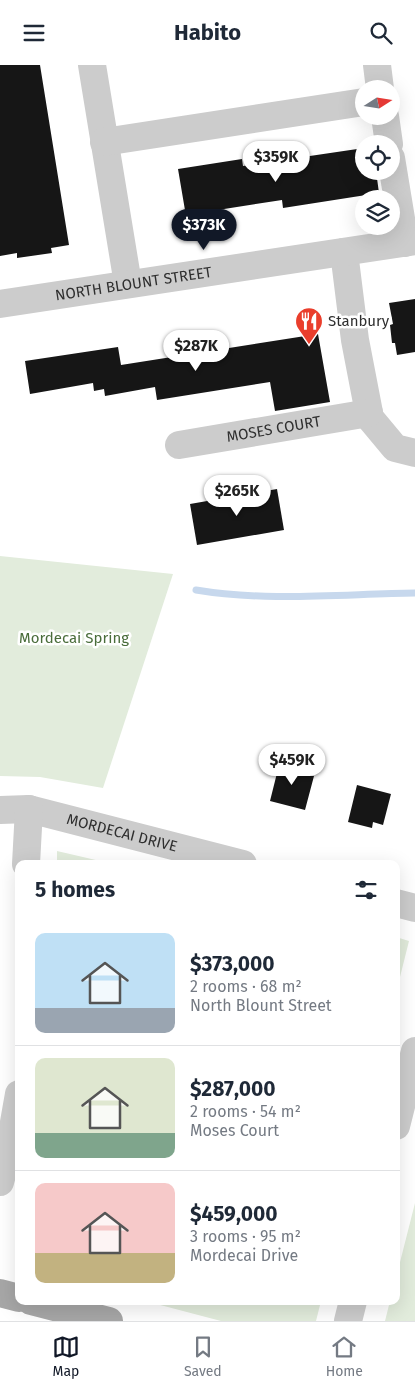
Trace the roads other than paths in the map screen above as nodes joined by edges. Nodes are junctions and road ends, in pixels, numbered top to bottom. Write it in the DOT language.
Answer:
graph roads {
  1 [pos="92,65"];
  2 [pos="377,65"];
  3 [pos="379,80"];
  4 [pos="355,103"];
  5 [pos="104,142"];
  6 [pos="396,180"];
  7 [pos="410,242"];
  8 [pos="344,252"];
  9 [pos="128,284"];
  10 [pos="0,304"];
  11 [pos="369,413"];
  12 [pos="179,445"];
  13 [pos="415,453"];
  14 [pos="28,809"];
  15 [pos="0,810"];
  16 [pos="26,860"];
  17 [pos="227,860"];
  18 [pos="400,904"];
  19 [pos="415,908"];
  20 [pos="415,1051"];
  21 [pos="400,1110"];
  22 [pos="15,1117"];
  23 [pos="0,1182"];
  24 [pos="0,1293"];
  25 [pos="15,1297"];
  26 [pos="47,1305"];
  27 [pos="352,1305"];
  28 [pos="109,1321"];
  29 [pos="348,1321"];
  1 -- 5 [label="street"];
  2 -- 3 [label="street"];
  4 -- 5 [label="street"];
  5 -- 9 [label="street"];
  6 -- 7 [label="street"];
  7 -- 8 [label="street, NORTH BLOUNT STREET"];
  8 -- 9 [label="street, NORTH BLOUNT STREET"];
  8 -- 11 [label="street"];
  9 -- 10 [label="street, NORTH BLOUNT STREET"];
  11 -- 12 [label="street, MOSES COURT"];
  11 -- 13 [label="street"];
  14 -- 15 [label="street, MORDECAI DRIVE"];
  14 -- 16 [label="street"];
  14 -- 17 [label="street, MORDECAI DRIVE"];
  18 -- 19 [label="street"];
  20 -- 21 [label="street"];
  22 -- 23 [label="street"];
  24 -- 25 [label="main road"];
  26 -- 28 [label="main road"];
  27 -- 29 [label="street"];
}
